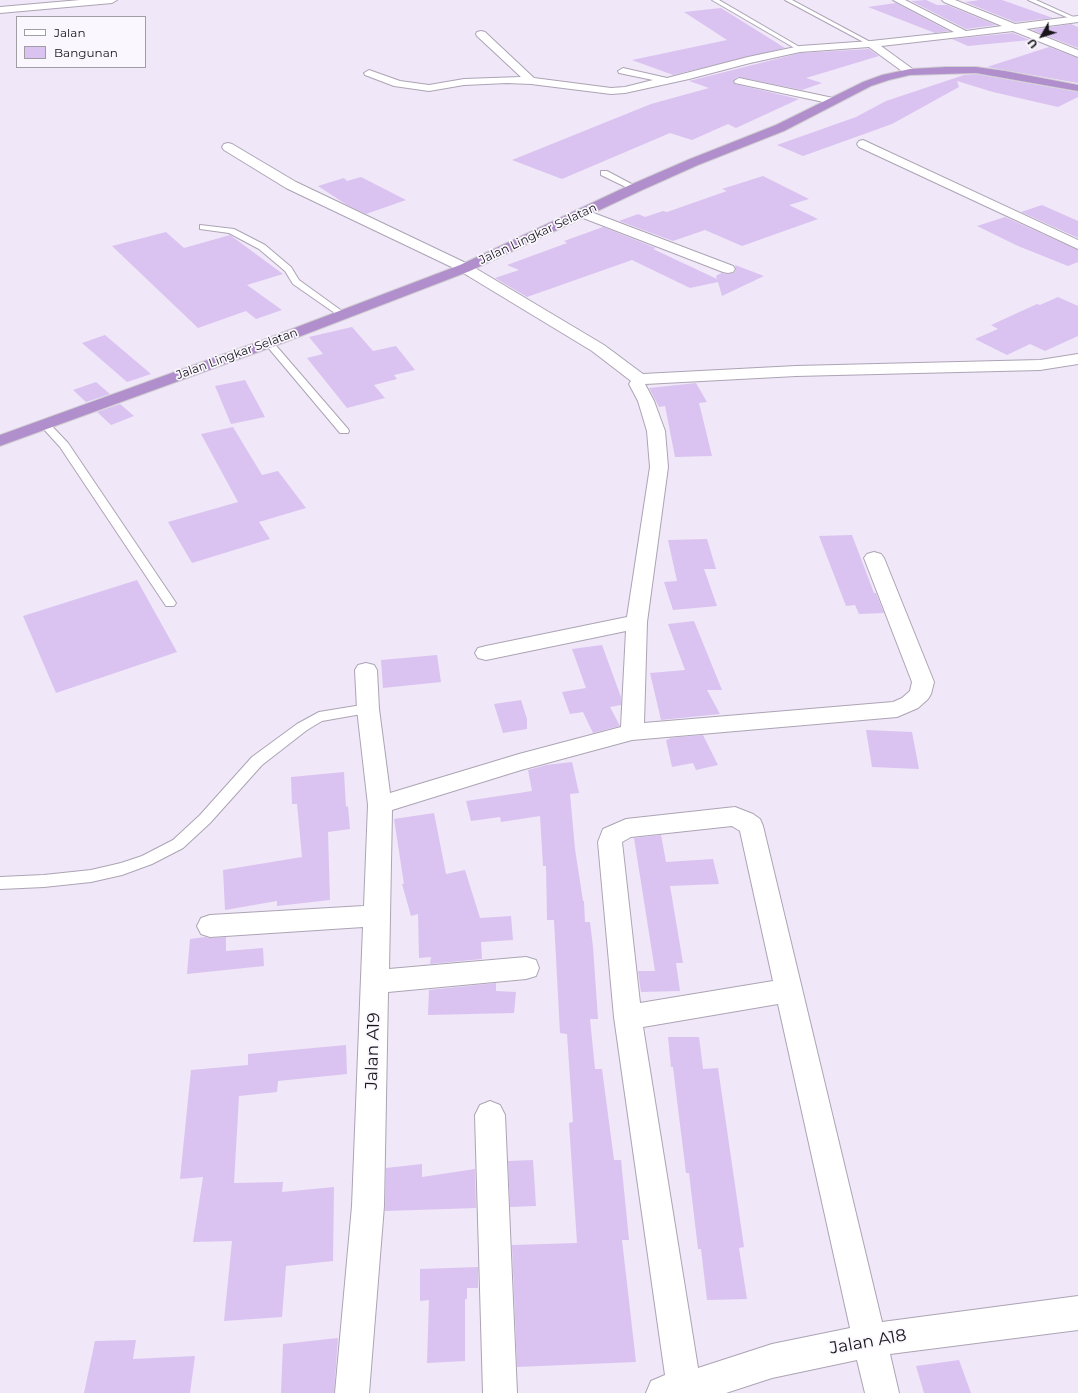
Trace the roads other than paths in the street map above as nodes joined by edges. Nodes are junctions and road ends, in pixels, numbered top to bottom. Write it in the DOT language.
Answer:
graph roads {
  1 [pos="112,0"];
  2 [pos="715,0"];
  3 [pos="788,0"];
  4 [pos="898,0"];
  5 [pos="948,0"];
  6 [pos="1031,0"];
  7 [pos="0,10"];
  8 [pos="1077,19"];
  9 [pos="1012,28"];
  10 [pos="481,34"];
  11 [pos="965,34"];
  12 [pos="871,44"];
  13 [pos="800,49"];
  14 [pos="1078,54"];
  15 [pos="622,71"];
  16 [pos="910,72"];
  17 [pos="369,73"];
  18 [pos="670,80"];
  19 [pos="531,81"];
  20 [pos="739,81"];
  21 [pos="1078,88"];
  22 [pos="833,101"];
  23 [pos="863,144"];
  24 [pos="228,147"];
  25 [pos="604,173"];
  26 [pos="635,188"];
  27 [pos="583,213"];
  28 [pos="203,227"];
  29 [pos="1078,245"];
  30 [pos="465,268"];
  31 [pos="728,269"];
  32 [pos="342,314"];
  33 [pos="269,343"];
  34 [pos="1078,359"];
  35 [pos="640,380"];
  36 [pos="45,425"];
  37 [pos="344,431"];
  38 [pos="0,441"];
  39 [pos="874,558"];
  40 [pos="170,602"];
  41 [pos="638,622"];
  42 [pos="486,654"];
  43 [pos="366,670"];
  44 [pos="368,709"];
  45 [pos="632,732"];
  46 [pos="380,805"];
  47 [pos="0,883"];
  48 [pos="377,916"];
  49 [pos="210,926"];
  50 [pos="526,968"];
  51 [pos="375,982"];
  52 [pos="789,990"];
  53 [pos="628,1017"];
  54 [pos="490,1116"];
  55 [pos="1078,1313"];
  56 [pos="870,1340"];
  57 [pos="678,1392"];
  58 [pos="352,1393"];
  59 [pos="500,1393"];
  60 [pos="882,1393"];
  1 -- 7 [label="street"];
  2 -- 13 [label="lane"];
  3 -- 12 [label="lane"];
  4 -- 11 [label="street"];
  5 -- 9 [label="street"];
  6 -- 8 [label="lane"];
  8 -- 9 [label="street"];
  9 -- 11 [label="street"];
  9 -- 14 [label="street"];
  10 -- 19 [label="street"];
  11 -- 12 [label="street"];
  12 -- 13 [label="street"];
  12 -- 16 [label="street"];
  13 -- 18 [label="street"];
  15 -- 18 [label="street"];
  16 -- 21 [label="highway, Jalan Lingkar Selatan"];
  16 -- 22 [label="highway, Jalan Lingkar Selatan"];
  17 -- 19 [label="street"];
  18 -- 19 [label="street"];
  20 -- 22 [label="street"];
  22 -- 26 [label="highway, Jalan Lingkar Selatan"];
  23 -- 29 [label="street"];
  24 -- 30 [label="street"];
  25 -- 26 [label="lane"];
  26 -- 27 [label="highway, Jalan Lingkar Selatan"];
  27 -- 30 [label="highway, Jalan Lingkar Selatan"];
  27 -- 31 [label="street"];
  28 -- 32 [label="lane"];
  30 -- 32 [label="highway, Jalan Lingkar Selatan"];
  30 -- 35 [label="street"];
  32 -- 33 [label="highway, Jalan Lingkar Selatan"];
  33 -- 36 [label="highway, Jalan Lingkar Selatan"];
  33 -- 37 [label="lane"];
  34 -- 35 [label="street"];
  35 -- 41 [label="street"];
  36 -- 38 [label="highway, Jalan Lingkar Selatan"];
  36 -- 40 [label="lane"];
  39 -- 45 [label="street"];
  41 -- 42 [label="street"];
  41 -- 45 [label="street"];
  43 -- 44 [label="street, Jalan A19"];
  44 -- 46 [label="street, Jalan A19"];
  44 -- 47 [label="lane"];
  45 -- 46 [label="street"];
  46 -- 48 [label="street, Jalan A19"];
  48 -- 49 [label="street"];
  48 -- 51 [label="street, Jalan A19"];
  50 -- 51 [label="street"];
  51 -- 58 [label="street, Jalan A19"];
  52 -- 53 [label="street"];
  52 -- 53 [label="street"];
  52 -- 56 [label="street"];
  53 -- 57 [label="street"];
  54 -- 59 [label="street"];
  55 -- 56 [label="street, Jalan A18"];
  56 -- 57 [label="street, Jalan A18"];
  56 -- 60 [label="street"];
}
